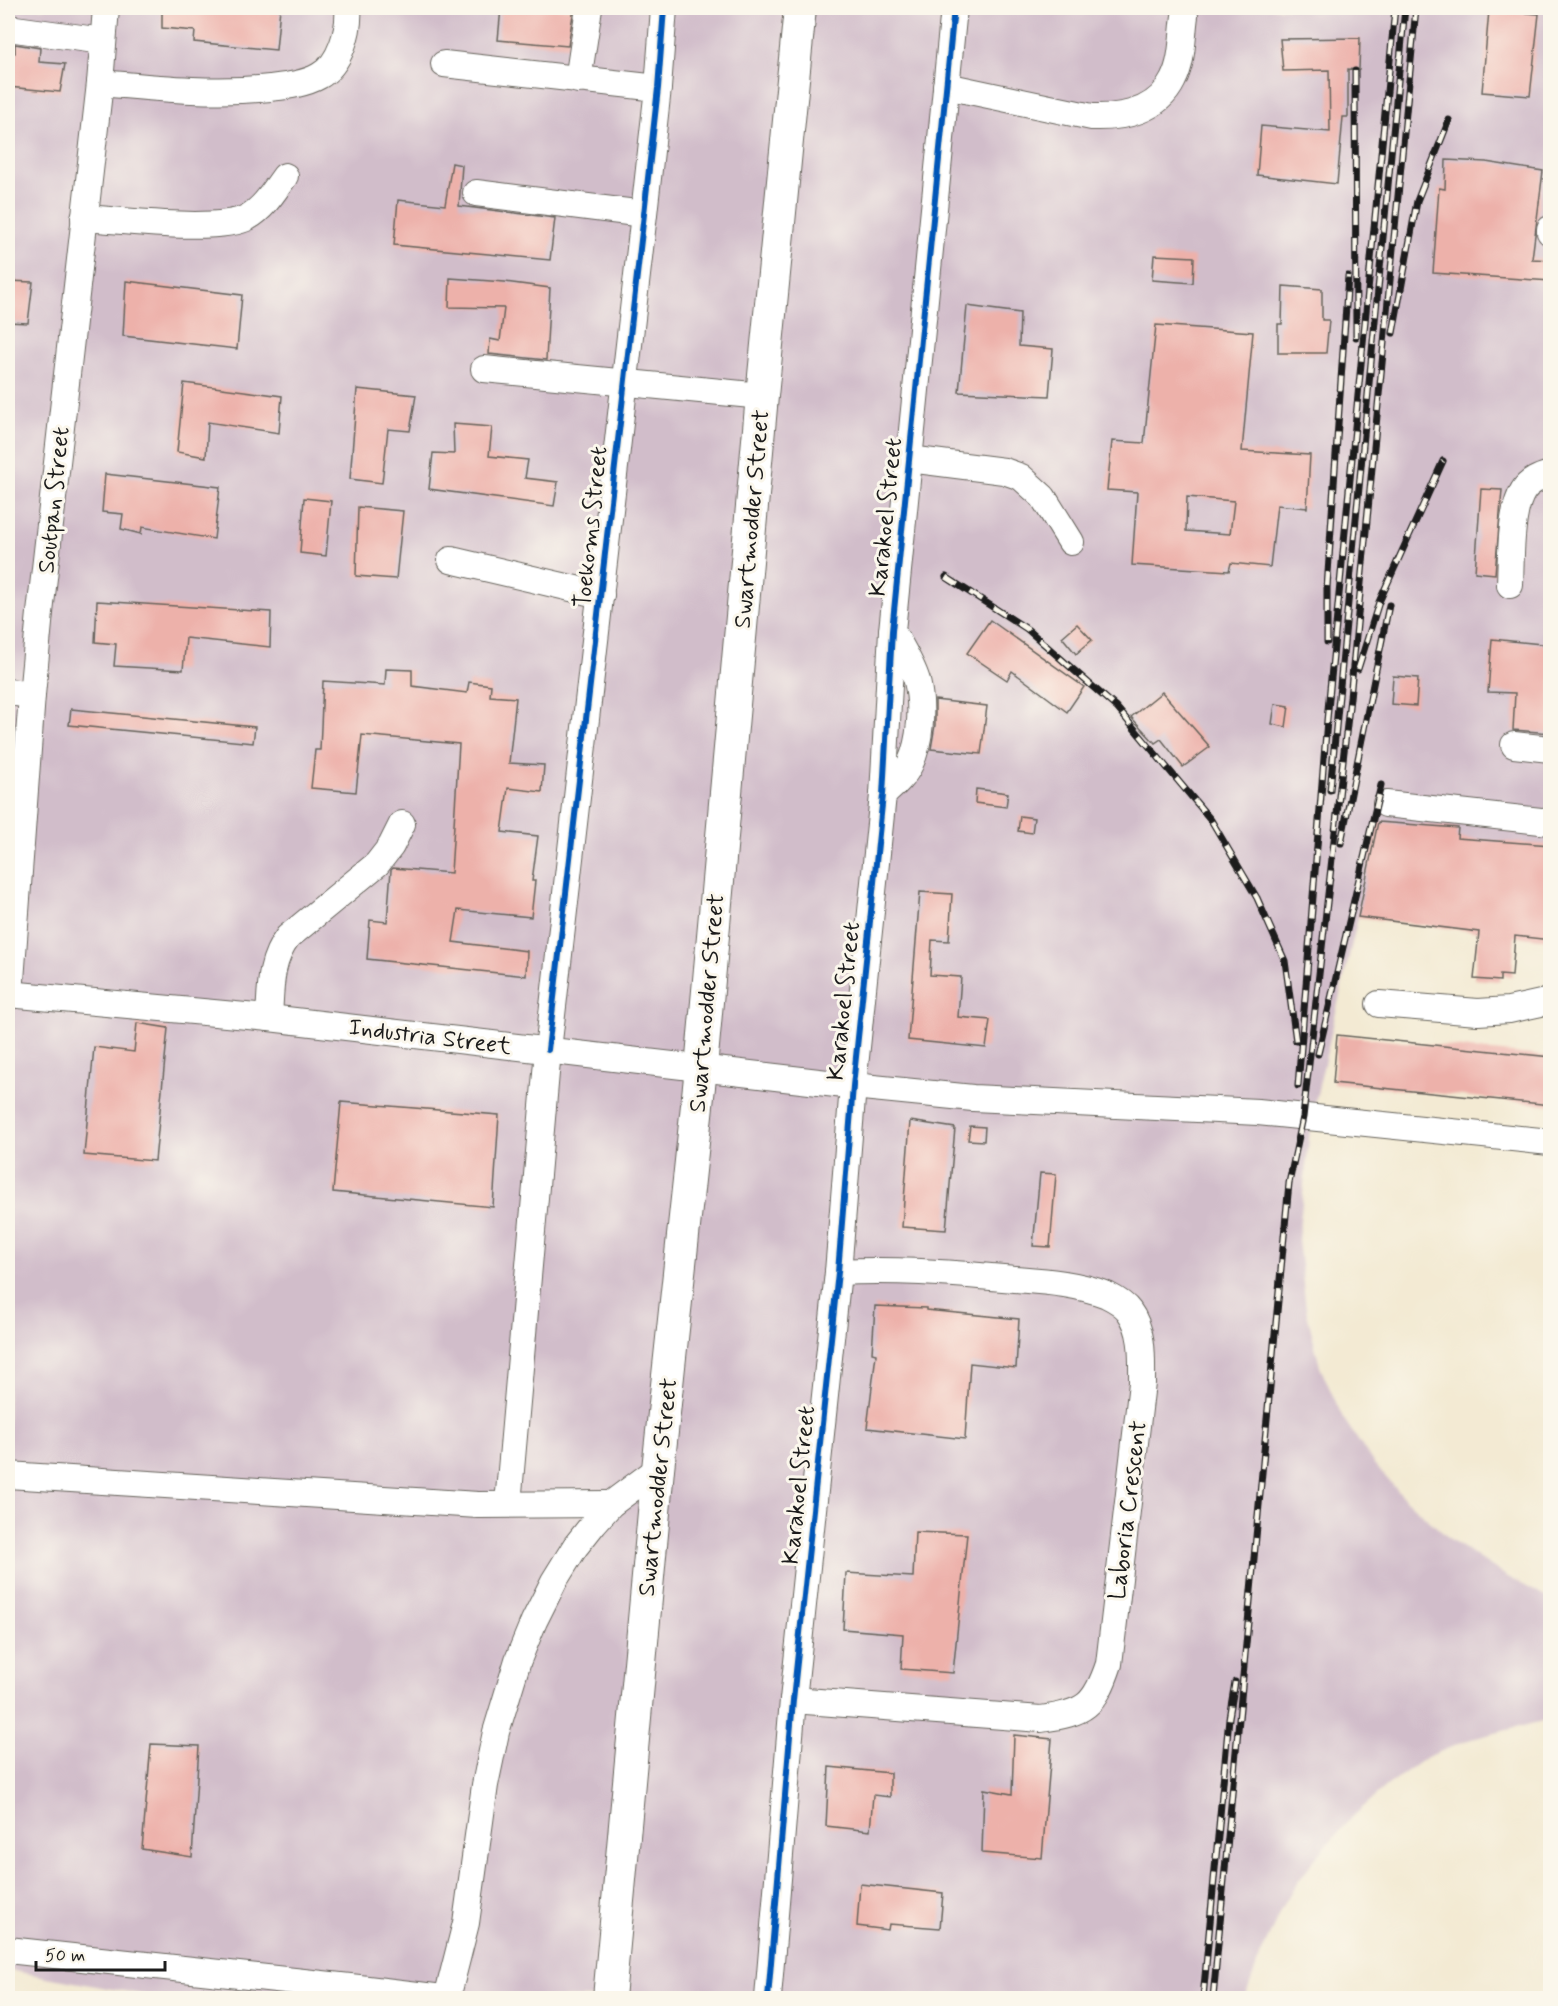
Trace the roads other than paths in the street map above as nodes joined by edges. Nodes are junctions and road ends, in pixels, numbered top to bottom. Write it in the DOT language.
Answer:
graph roads {
  1 [pos="106,8"];
  2 [pos="348,8"];
  3 [pos="589,8"];
  4 [pos="664,8"];
  5 [pos="800,8"];
  6 [pos="954,8"];
  7 [pos="1185,16"];
  8 [pos="8,28"];
  9 [pos="103,41"];
  10 [pos="444,64"];
  11 [pos="578,80"];
  12 [pos="100,83"];
  13 [pos="946,86"];
  14 [pos="658,88"];
  15 [pos="285,176"];
  16 [pos="476,193"];
  17 [pos="644,214"];
  18 [pos="84,218"];
  19 [pos="484,369"];
  20 [pos="624,384"];
  21 [pos="762,396"];
  22 [pos="909,459"];
  23 [pos="1551,474"];
  24 [pos="1071,542"];
  25 [pos="451,561"];
  26 [pos="1510,585"];
  27 [pos="601,596"];
  28 [pos="20,693"];
  29 [pos="1514,745"];
  30 [pos="1551,749"];
  31 [pos="1386,804"];
  32 [pos="1551,822"];
  33 [pos="402,824"];
  34 [pos="9,994"];
  35 [pos="1551,1001"];
  36 [pos="1379,1004"];
  37 [pos="269,1018"];
  38 [pos="548,1050"];
  39 [pos="701,1068"];
  40 [pos="853,1086"];
  41 [pos="1551,1142"];
  42 [pos="838,1272"];
  43 [pos="658,1469"];
  44 [pos="8,1475"];
  45 [pos="508,1504"];
  46 [pos="611,1504"];
  47 [pos="793,1700"];
  48 [pos="8,1950"];
  49 [pos="445,1998"];
  50 [pos="609,1998"];
  51 [pos="768,1998"];
  1 -- 9 [label="street, Soutpan Street"];
  2 -- 12 [label="street"];
  3 -- 11 [label="street"];
  4 -- 14 [label="street, Toekoms Street"];
  5 -- 21 [label="main road, Swartmodder Street"];
  6 -- 13 [label="street, Karakoel Street"];
  7 -- 13 [label="street"];
  8 -- 9 [label="street"];
  9 -- 12 [label="street, Soutpan Street"];
  10 -- 11 [label="street"];
  11 -- 14 [label="street"];
  12 -- 18 [label="street, Soutpan Street"];
  13 -- 22 [label="street, Karakoel Street"];
  14 -- 17 [label="street, Toekoms Street"];
  15 -- 18 [label="street"];
  16 -- 17 [label="street"];
  17 -- 20 [label="street, Toekoms Street"];
  18 -- 28 [label="street, Soutpan Street"];
  19 -- 20 [label="street"];
  20 -- 21 [label="street"];
  20 -- 27 [label="street, Toekoms Street"];
  21 -- 39 [label="main road, Swartmodder Street"];
  22 -- 24 [label="street"];
  22 -- 40 [label="street, Karakoel Street"];
  23 -- 26 [label="street"];
  25 -- 27 [label="street"];
  27 -- 38 [label="street, Toekoms Street"];
  28 -- 34 [label="street, Soutpan Street"];
  29 -- 30 [label="street"];
  31 -- 32 [label="street"];
  33 -- 37 [label="street"];
  34 -- 37 [label="street, Industria Street"];
  35 -- 36 [label="street"];
  37 -- 38 [label="street, Industria Street"];
  38 -- 39 [label="street, Industria Street"];
  38 -- 45 [label="street, Toekoms Street"];
  39 -- 40 [label="street, Industria Street"];
  39 -- 43 [label="main road, Swartmodder Street"];
  40 -- 41 [label="street, Industria Street"];
  40 -- 42 [label="street, Karakoel Street"];
  42 -- 47 [label="street, Karakoel Street"];
  42 -- 47 [label="street, Laboria Crescent"];
  43 -- 46 [label="street"];
  43 -- 50 [label="main road, Swartmodder Street"];
  44 -- 45 [label="street"];
  45 -- 46 [label="street"];
  46 -- 49 [label="street"];
  47 -- 51 [label="street, Karakoel Street"];
  48 -- 49 [label="street"];
}
